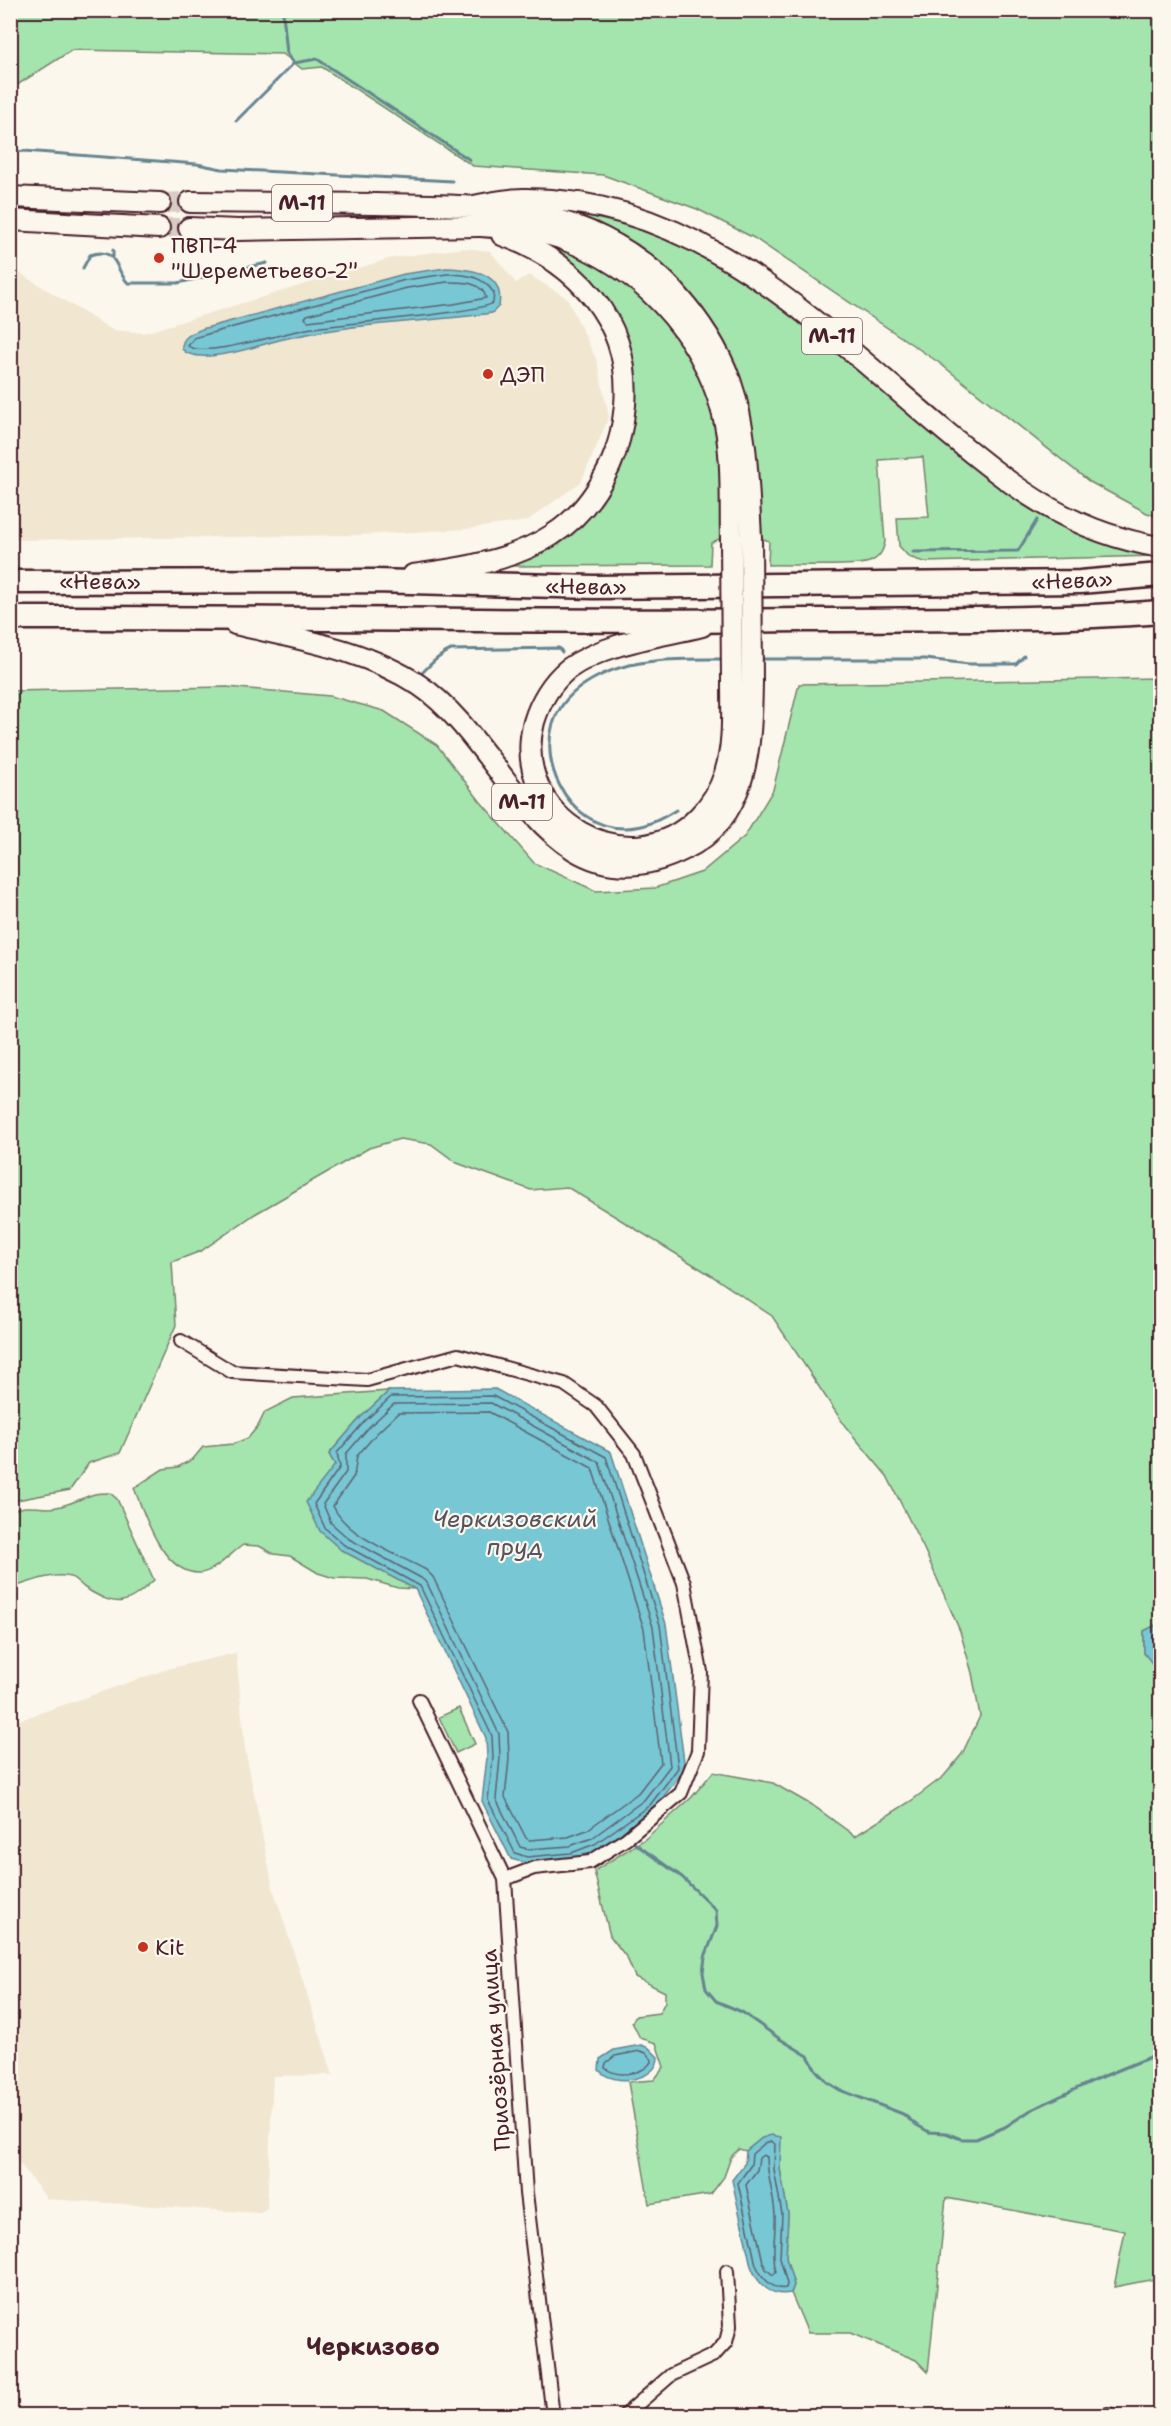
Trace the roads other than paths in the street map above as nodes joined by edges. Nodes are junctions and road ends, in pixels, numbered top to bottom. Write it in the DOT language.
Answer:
graph roads {
  1 [pos="10,198"];
  2 [pos="190,202"];
  3 [pos="160,203"];
  4 [pos="474,206"];
  5 [pos="10,220"];
  6 [pos="479,226"];
  7 [pos="159,228"];
  8 [pos="189,228"];
  9 [pos="741,538"];
  10 [pos="1161,547"];
  11 [pos="1161,575"];
  12 [pos="375,581"];
  13 [pos="10,582"];
  14 [pos="1161,612"];
  15 [pos="209,617"];
  16 [pos="10,618"];
  17 [pos="725,621"];
  18 [pos="181,1341"];
  19 [pos="419,1700"];
  20 [pos="505,1879"];
  21 [pos="727,2271"];
  22 [pos="553,2415"];
  23 [pos="624,2415"];
  1 -- 3 [label="main road"];
  2 -- 4 [label="main road, М-11"];
  4 -- 9 [label="main road, М-11"];
  4 -- 10 [label="main road, М-11"];
  5 -- 7 [label="main road"];
  6 -- 8 [label="main road, М-11"];
  6 -- 9 [label="main road, М-11"];
  6 -- 12 [label="main road, М-11"];
  9 -- 15 [label="main road, М-11, bridge"];
  9 -- 17 [label="main road, М-11, bridge"];
  11 -- 12 [label="highway, «Нева» / М-11"];
  12 -- 13 [label="highway, «Нева» / М-11"];
  14 -- 17 [label="highway, «Нева» / М-11"];
  15 -- 16 [label="highway, «Нева» / М-11"];
  15 -- 17 [label="highway, «Нева» / М-11"];
  18 -- 20 [label="street"];
  19 -- 20 [label="street, Приозёрная улица"];
  20 -- 22 [label="street, Приозёрная улица"];
  21 -- 23 [label="street"];
}
